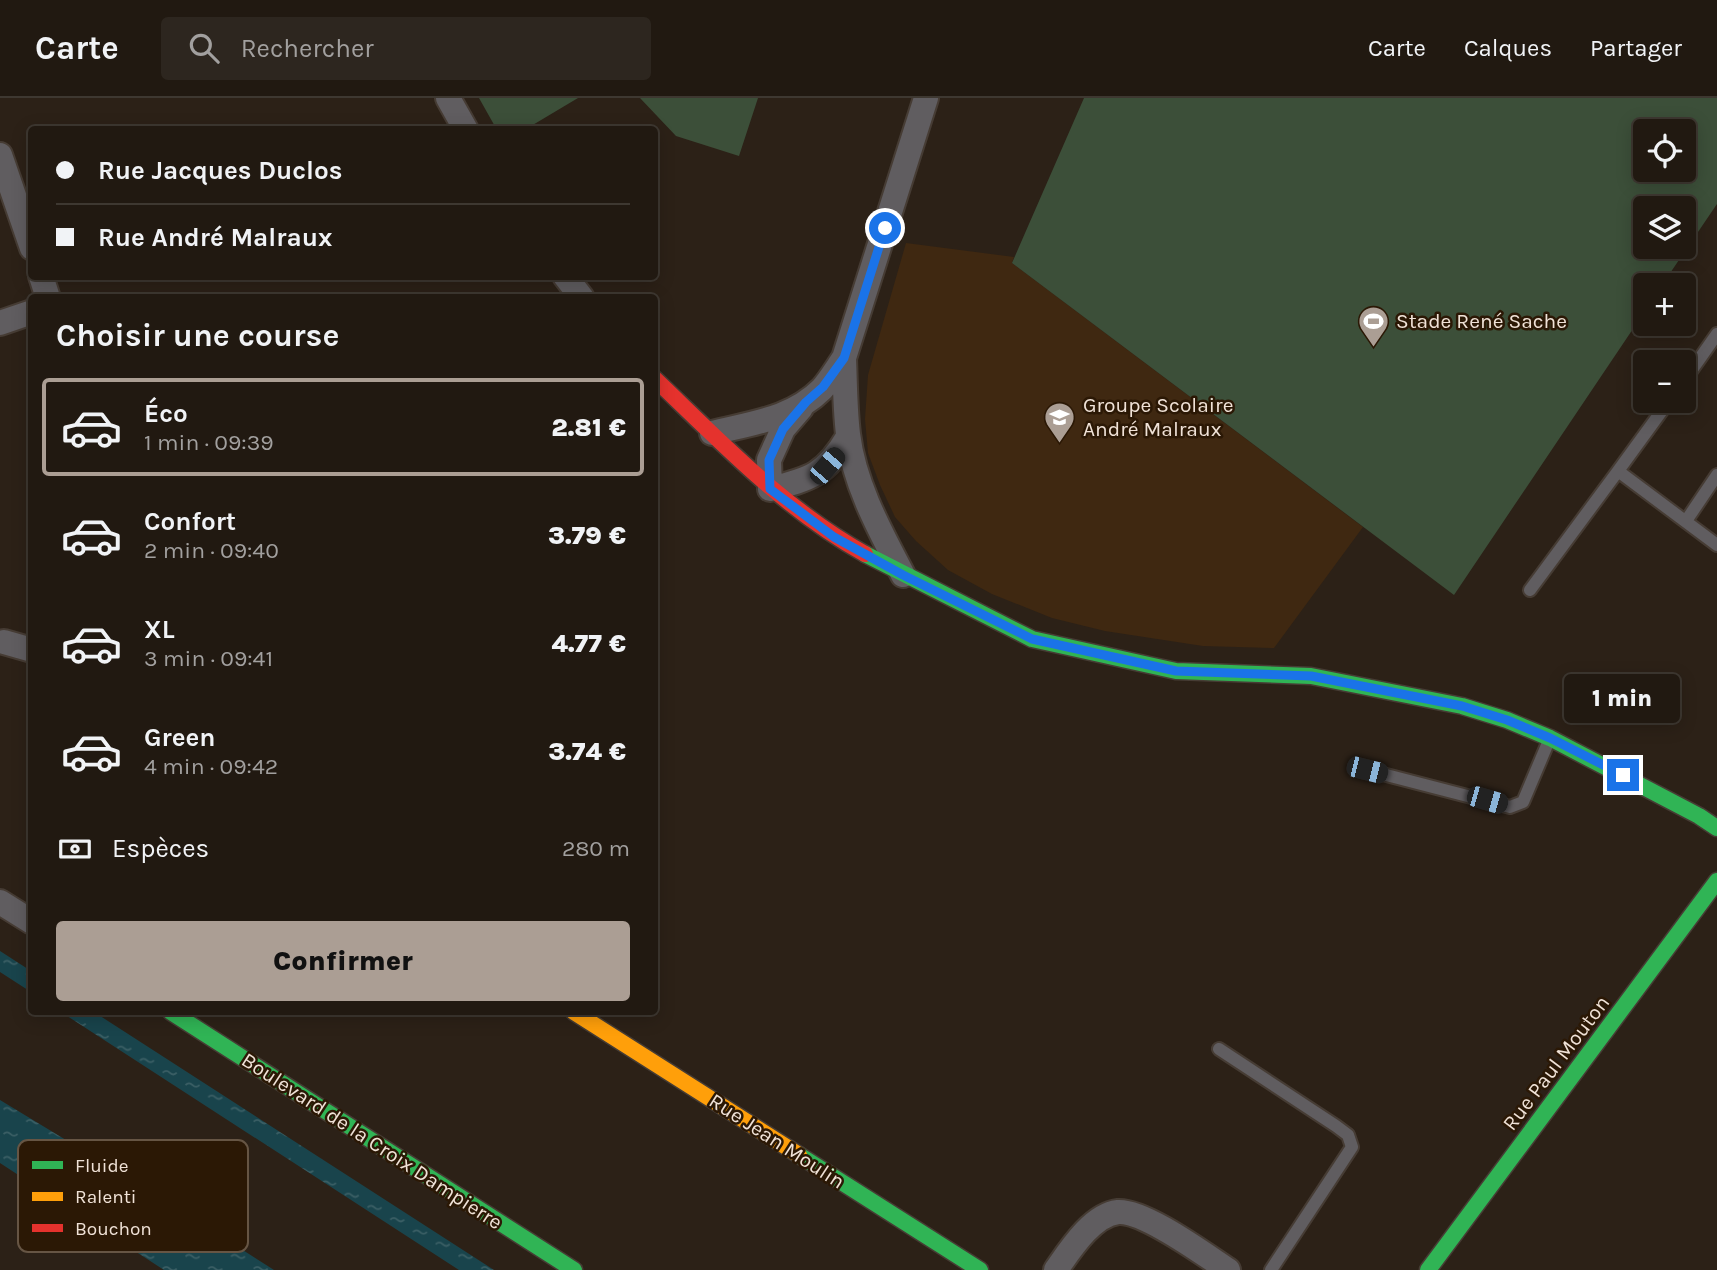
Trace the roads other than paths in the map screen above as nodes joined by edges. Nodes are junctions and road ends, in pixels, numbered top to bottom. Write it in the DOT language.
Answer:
graph roads {
  1 [pos="448,98"];
  2 [pos="926,98"];
  3 [pos="464,126"];
  4 [pos="0,155"];
  5 [pos="28,236"];
  6 [pos="568,280"];
  7 [pos="579,294"];
  8 [pos="28,313"];
  9 [pos="0,323"];
  10 [pos="1717,334"];
  11 [pos="844,358"];
  12 [pos="1696,364"];
  13 [pos="658,382"];
  14 [pos="806,402"];
  15 [pos="1660,413"];
  16 [pos="712,433"];
  17 [pos="848,437"];
  18 [pos="1618,471"];
  19 [pos="1717,475"];
  20 [pos="770,489"];
  21 [pos="1686,521"];
  22 [pos="1717,545"];
  23 [pos="903,575"];
  24 [pos="1530,590"];
  25 [pos="4,642"];
  26 [pos="28,649"];
  27 [pos="1550,738"];
  28 [pos="1367,770"];
  29 [pos="1717,828"];
  30 [pos="1717,881"];
  31 [pos="0,902"];
  32 [pos="28,920"];
  33 [pos="175,1015"];
  34 [pos="580,1015"];
  35 [pos="1219,1049"];
  36 [pos="574,1270"];
  37 [pos="980,1270"];
  38 [pos="1056,1270"];
  39 [pos="1228,1270"];
  40 [pos="1271,1270"];
  41 [pos="1428,1270"];
  1 -- 3 [label="street"];
  2 -- 11 [label="street"];
  4 -- 5 [label="street"];
  6 -- 7 [label="street"];
  8 -- 9 [label="street"];
  10 -- 12 [label="lane"];
  11 -- 14 [label="street"];
  11 -- 17 [label="street"];
  13 -- 16 [label="street"];
  14 -- 16 [label="street"];
  14 -- 20 [label="street"];
  15 -- 18 [label="lane"];
  16 -- 20 [label="street"];
  17 -- 20 [label="street"];
  17 -- 23 [label="street"];
  18 -- 21 [label="lane"];
  18 -- 24 [label="lane"];
  19 -- 21 [label="lane"];
  20 -- 23 [label="street"];
  21 -- 22 [label="lane"];
  23 -- 27 [label="street"];
  25 -- 26 [label="street"];
  27 -- 28 [label="lane"];
  27 -- 29 [label="street"];
  30 -- 41 [label="street, Rue Paul Mouton"];
  31 -- 32 [label="street"];
  33 -- 36 [label="street, Boulevard de la Croix Dampierre"];
  34 -- 37 [label="street, Rue Jean Moulin"];
  35 -- 40 [label="lane"];
  38 -- 39 [label="street"];
}
